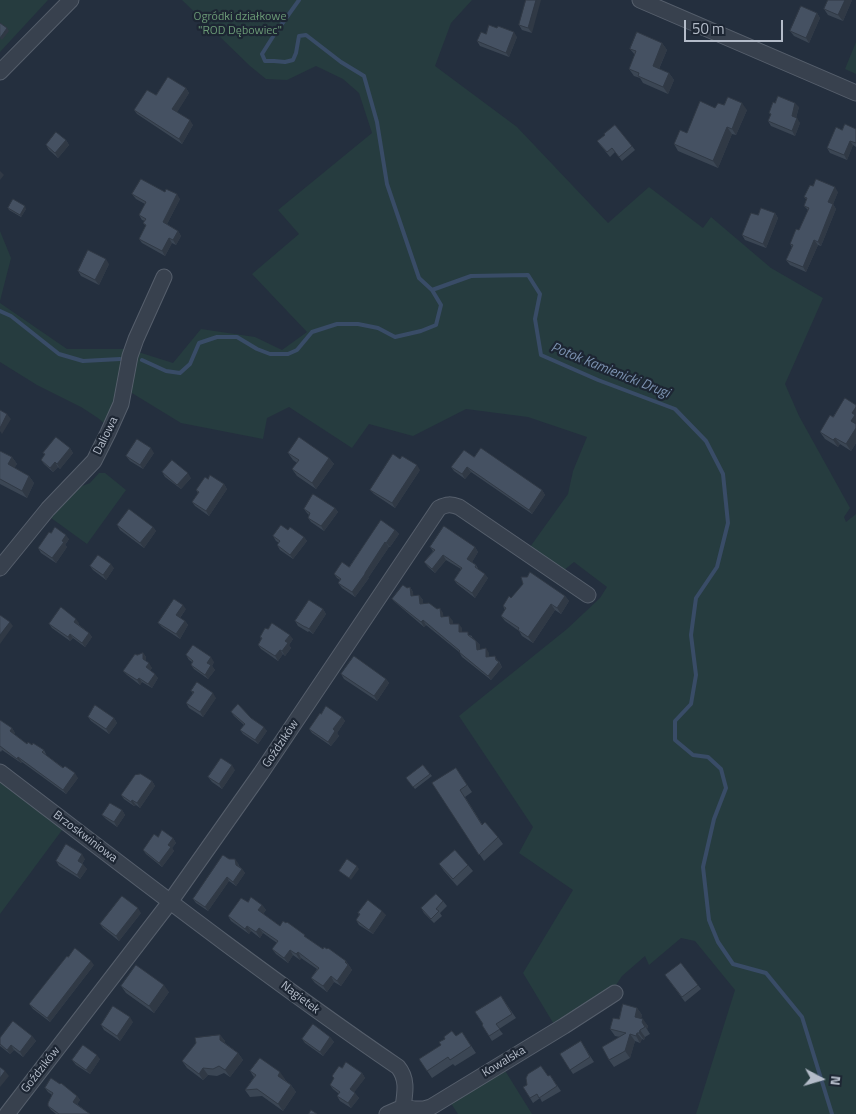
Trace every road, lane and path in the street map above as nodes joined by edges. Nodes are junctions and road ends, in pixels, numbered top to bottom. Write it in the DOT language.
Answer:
graph roads {
  1 [pos="71,0"];
  2 [pos="640,0"];
  3 [pos="0,72"];
  4 [pos="856,93"];
  5 [pos="164,277"];
  6 [pos="0,568"];
  7 [pos="588,595"];
  8 [pos="0,772"];
  9 [pos="170,902"];
  10 [pos="615,993"];
  11 [pos="403,1107"];
  12 [pos="7,1114"];
  13 [pos="386,1114"];
  1 -- 3 [label="street"];
  2 -- 4 [label="street"];
  5 -- 6 [label="street, Daliowa"];
  7 -- 9 [label="street, Goździków"];
  8 -- 9 [label="street, Brzoskwiniowa"];
  9 -- 11 [label="street, Nagietek"];
  9 -- 12 [label="street, Goździków"];
  10 -- 11 [label="street, Kowalska"];
  11 -- 13 [label="street, Kowalska"];
}
